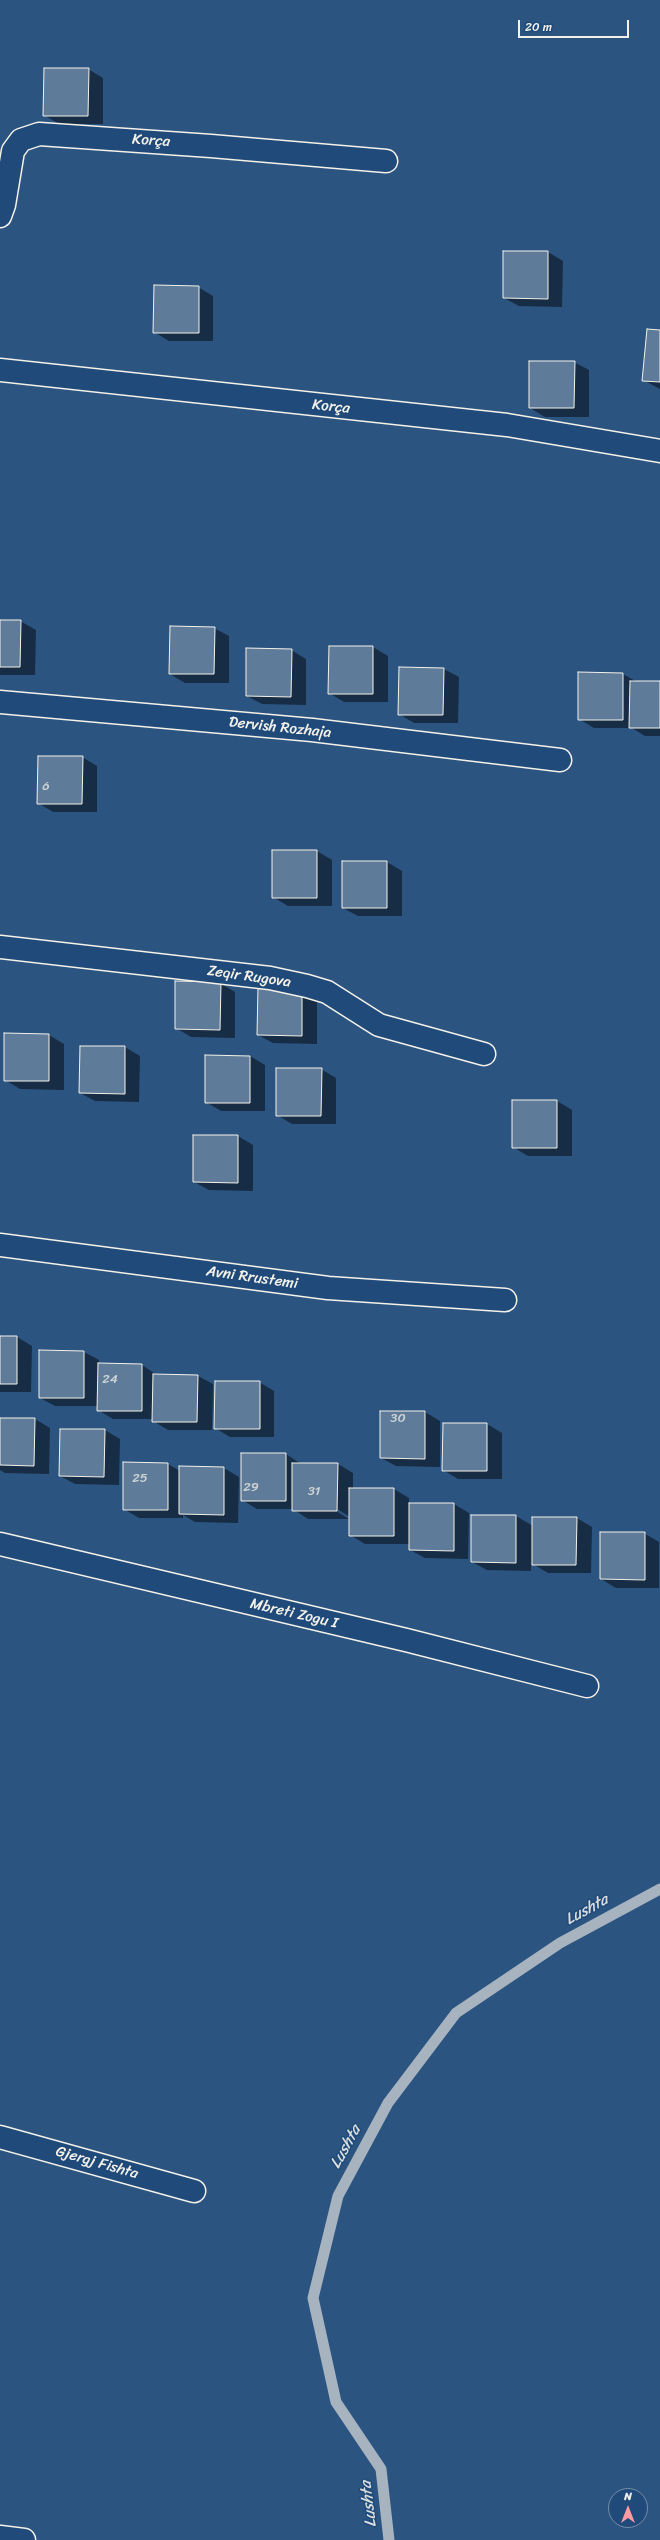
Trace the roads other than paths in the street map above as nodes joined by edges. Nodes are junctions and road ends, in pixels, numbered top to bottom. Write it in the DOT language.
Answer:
graph roads {
  1 [pos="386,161"];
  2 [pos="0,216"];
  3 [pos="0,370"];
  4 [pos="660,451"];
  5 [pos="0,702"];
  6 [pos="560,760"];
  7 [pos="0,947"];
  8 [pos="484,1054"];
  9 [pos="0,1245"];
  10 [pos="505,1300"];
  11 [pos="0,1544"];
  12 [pos="587,1686"];
  13 [pos="0,2137"];
  14 [pos="194,2191"];
  15 [pos="0,2537"];
  16 [pos="24,2540"];
  1 -- 2 [label="street, Korça"];
  3 -- 4 [label="street, Korça"];
  5 -- 6 [label="street, Dervish Rozhaja"];
  7 -- 8 [label="street, Zeqir Rugova"];
  9 -- 10 [label="street, Avni Rrustemi"];
  11 -- 12 [label="street, Mbreti Zogu I"];
  13 -- 14 [label="street, Gjergj Fishta"];
  15 -- 16 [label="street"];
}
